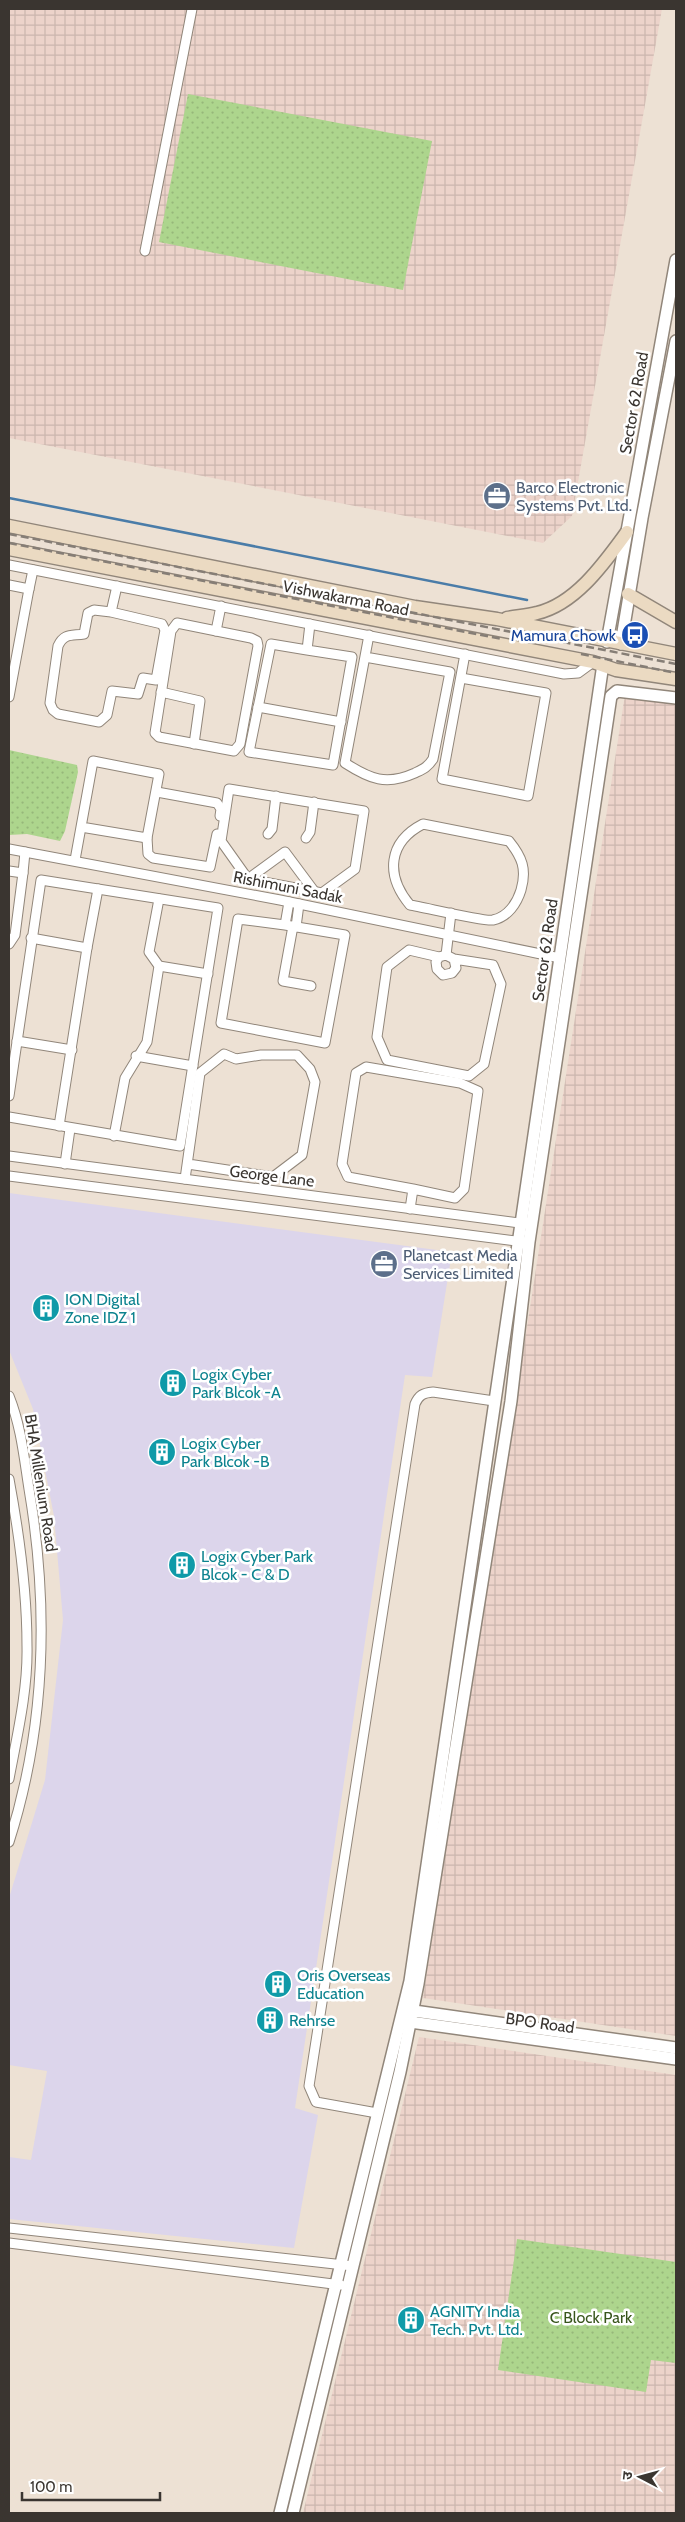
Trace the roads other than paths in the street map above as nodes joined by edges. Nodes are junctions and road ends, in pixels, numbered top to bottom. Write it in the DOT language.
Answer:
graph roads {
  1 [pos="192,9"];
  2 [pos="145,252"];
  3 [pos="676,264"];
  4 [pos="676,341"];
  5 [pos="9,526"];
  6 [pos="627,532"];
  7 [pos="9,549"];
  8 [pos="9,565"];
  9 [pos="210,566"];
  10 [pos="33,570"];
  11 [pos="232,570"];
  12 [pos="9,585"];
  13 [pos="117,586"];
  14 [pos="208,588"];
  15 [pos="29,589"];
  16 [pos="228,592"];
  17 [pos="628,594"];
  18 [pos="221,606"];
  19 [pos="111,612"];
  20 [pos="497,619"];
  21 [pos="676,622"];
  22 [pos="310,624"];
  23 [pos="216,631"];
  24 [pos="369,635"];
  25 [pos="607,642"];
  26 [pos="621,644"];
  27 [pos="306,650"];
  28 [pos="465,654"];
  29 [pos="676,654"];
  30 [pos="365,656"];
  31 [pos="598,663"];
  32 [pos="461,678"];
  33 [pos="676,679"];
  34 [pos="161,692"];
  35 [pos="9,697"];
  36 [pos="676,698"];
  37 [pos="258,707"];
  38 [pos="341,722"];
  39 [pos="194,744"];
  40 [pos="156,792"];
  41 [pos="276,796"];
  42 [pos="314,802"];
  43 [pos="81,827"];
  44 [pos="268,834"];
  45 [pos="148,838"];
  46 [pos="306,838"];
  47 [pos="583,844"];
  48 [pos="9,849"];
  49 [pos="26,852"];
  50 [pos="75,860"];
  51 [pos="9,871"];
  52 [pos="23,873"];
  53 [pos="248,879"];
  54 [pos="282,885"];
  55 [pos="98,889"];
  56 [pos="314,891"];
  57 [pos="159,899"];
  58 [pos="284,901"];
  59 [pos="299,904"];
  60 [pos="450,913"];
  61 [pos="291,926"];
  62 [pos="448,934"];
  63 [pos="32,938"];
  64 [pos="9,944"];
  65 [pos="87,948"];
  66 [pos="442,956"];
  67 [pos="560,958"];
  68 [pos="454,959"];
  69 [pos="159,966"];
  70 [pos="208,974"];
  71 [pos="311,986"];
  72 [pos="17,1041"];
  73 [pos="72,1050"];
  74 [pos="136,1056"];
  75 [pos="193,1066"];
  76 [pos="9,1096"];
  77 [pos="9,1117"];
  78 [pos="59,1126"];
  79 [pos="70,1129"];
  80 [pos="114,1136"];
  81 [pos="9,1156"];
  82 [pos="65,1164"];
  83 [pos="188,1164"];
  84 [pos="9,1176"];
  85 [pos="185,1179"];
  86 [pos="413,1189"];
  87 [pos="410,1209"];
  88 [pos="526,1224"];
  89 [pos="524,1241"];
  90 [pos="9,1396"];
  91 [pos="494,1401"];
  92 [pos="9,1479"];
  93 [pos="9,1779"];
  94 [pos="9,1842"];
  95 [pos="406,2016"];
  96 [pos="676,2048"];
  97 [pos="676,2059"];
  98 [pos="378,2113"];
  99 [pos="9,2228"];
  100 [pos="9,2243"];
  101 [pos="340,2265"];
  102 [pos="353,2266"];
  103 [pos="336,2284"];
  104 [pos="348,2286"];
  105 [pos="280,2513"];
  106 [pos="293,2513"];
  1 -- 2 [label="street"];
  3 -- 6 [label="street, Sector 62 Road"];
  4 -- 17 [label="street, Sector 62 Road"];
  5 -- 9 [label="main road, Vishwakarma Road"];
  6 -- 20 [label="main road"];
  6 -- 25 [label="street, Sector 62 Road"];
  7 -- 14 [label="main road, Vishwakarma Road"];
  8 -- 10 [label="street"];
  9 -- 11 [label="main road, Vishwakarma Road"];
  9 -- 14 [label="main road"];
  10 -- 13 [label="street"];
  10 -- 15 [label="street"];
  11 -- 16 [label="main road"];
  11 -- 20 [label="main road, Vishwakarma Road"];
  12 -- 15 [label="street"];
  13 -- 18 [label="street"];
  13 -- 19 [label="street"];
  14 -- 16 [label="main road, Vishwakarma Road"];
  15 -- 35 [label="street"];
  16 -- 31 [label="main road, Vishwakarma Road"];
  17 -- 21 [label="main road"];
  17 -- 26 [label="street, Sector 62 Road"];
  18 -- 22 [label="street"];
  18 -- 23 [label="street"];
  19 -- 19 [label="street"];
  20 -- 25 [label="main road, Vishwakarma Road"];
  22 -- 24 [label="street"];
  22 -- 27 [label="street"];
  23 -- 34 [label="street"];
  23 -- 39 [label="street"];
  24 -- 28 [label="street"];
  24 -- 30 [label="street"];
  25 -- 26 [label="main road, Vishwakarma Road"];
  26 -- 29 [label="main road, Vishwakarma Road"];
  27 -- 37 [label="street"];
  27 -- 38 [label="street"];
  28 -- 31 [label="street"];
  28 -- 32 [label="street"];
  30 -- 30 [label="street"];
  31 -- 33 [label="main road, Vishwakarma Road"];
  31 -- 47 [label="street, Sector 62 Road"];
  32 -- 32 [label="street"];
  34 -- 39 [label="street"];
  34 -- 39 [label="street"];
  36 -- 47 [label="street, Sector 62 Road"];
  37 -- 38 [label="street"];
  37 -- 38 [label="street"];
  40 -- 43 [label="street"];
  40 -- 45 [label="street"];
  40 -- 45 [label="street"];
  41 -- 42 [label="street"];
  41 -- 44 [label="street"];
  41 -- 53 [label="street"];
  42 -- 46 [label="street"];
  42 -- 56 [label="street"];
  43 -- 45 [label="street"];
  43 -- 50 [label="street"];
  47 -- 67 [label="street, Sector 62 Road"];
  47 -- 88 [label="street, Sector 62 Road"];
  48 -- 49 [label="street, Rishimuni Sadak"];
  49 -- 50 [label="street, Rishimuni Sadak"];
  49 -- 52 [label="street"];
  50 -- 58 [label="street, Rishimuni Sadak"];
  51 -- 52 [label="street"];
  52 -- 64 [label="street"];
  53 -- 54 [label="street"];
  53 -- 56 [label="street"];
  54 -- 56 [label="street"];
  54 -- 58 [label="street"];
  55 -- 57 [label="street"];
  55 -- 63 [label="street"];
  55 -- 65 [label="street"];
  57 -- 69 [label="street"];
  57 -- 70 [label="street"];
  58 -- 59 [label="street, Rishimuni Sadak"];
  58 -- 61 [label="street"];
  59 -- 61 [label="street"];
  59 -- 62 [label="street, Rishimuni Sadak"];
  60 -- 60 [label="street"];
  60 -- 62 [label="street"];
  61 -- 61 [label="street"];
  61 -- 71 [label="street"];
  62 -- 66 [label="street"];
  62 -- 67 [label="street, Rishimuni Sadak"];
  63 -- 65 [label="street"];
  63 -- 72 [label="street"];
  65 -- 73 [label="street"];
  66 -- 68 [label="street"];
  66 -- 68 [label="street"];
  66 -- 68 [label="street"];
  67 -- 88 [label="street, Sector 62 Road"];
  69 -- 70 [label="street"];
  69 -- 74 [label="street"];
  70 -- 75 [label="street"];
  72 -- 73 [label="street"];
  72 -- 76 [label="street"];
  73 -- 78 [label="street"];
  74 -- 75 [label="street"];
  74 -- 80 [label="street"];
  75 -- 80 [label="street"];
  77 -- 78 [label="street"];
  78 -- 79 [label="street"];
  79 -- 80 [label="street"];
  79 -- 82 [label="street"];
  81 -- 82 [label="street, George Lane"];
  82 -- 85 [label="street, George Lane"];
  83 -- 83 [label="street"];
  83 -- 85 [label="street"];
  84 -- 89 [label="street, George Lane"];
  85 -- 87 [label="street, George Lane"];
  86 -- 86 [label="street"];
  86 -- 87 [label="street"];
  87 -- 88 [label="street, George Lane"];
  88 -- 89 [label="street, Sector 62 Road"];
  89 -- 91 [label="street"];
  89 -- 95 [label="street"];
  90 -- 94 [label="street, BHA Millenium Road"];
  91 -- 95 [label="street"];
  91 -- 98 [label="street"];
  92 -- 93 [label="street, BHA Millenium Road"];
  95 -- 96 [label="street, BPO Road"];
  95 -- 97 [label="street, BPO Road"];
  95 -- 98 [label="street"];
  95 -- 102 [label="street"];
  98 -- 101 [label="street"];
  99 -- 101 [label="street"];
  100 -- 103 [label="street"];
  101 -- 102 [label="street"];
  101 -- 103 [label="street"];
  102 -- 104 [label="street"];
  103 -- 104 [label="street"];
  103 -- 105 [label="street"];
  104 -- 106 [label="street"];
}
